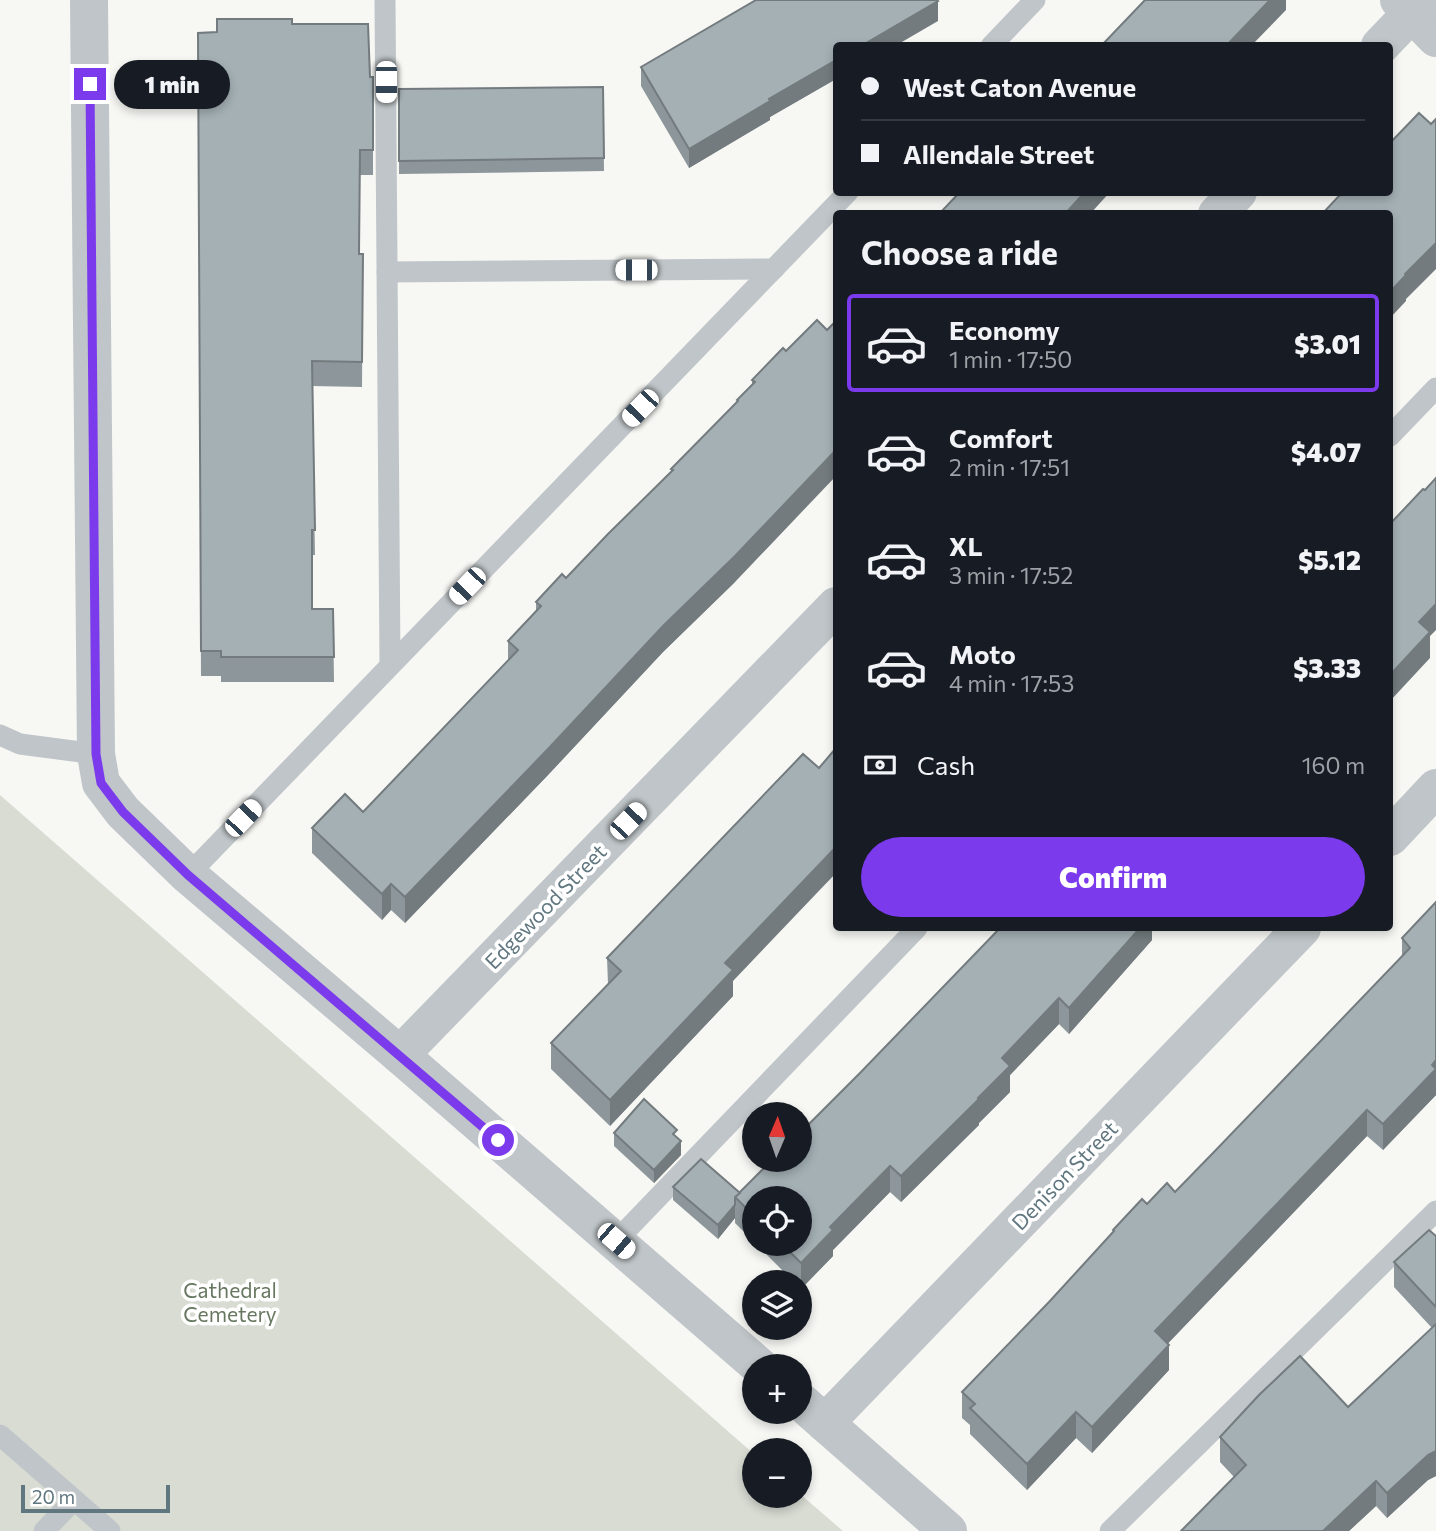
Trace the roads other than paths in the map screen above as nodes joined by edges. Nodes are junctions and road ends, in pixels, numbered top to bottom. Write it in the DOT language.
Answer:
graph roads {
  1 [pos="89,0"];
  2 [pos="386,0"];
  3 [pos="1026,3"];
  4 [pos="1418,13"];
  5 [pos="994,42"];
  6 [pos="1385,42"];
  7 [pos="844,196"];
  8 [pos="1234,196"];
  9 [pos="1221,210"];
  10 [pos="774,269"];
  11 [pos="387,272"];
  12 [pos="1436,388"];
  13 [pos="1393,433"];
  14 [pos="833,609"];
  15 [pos="390,665"];
  16 [pos="0,735"];
  17 [pos="96,754"];
  18 [pos="1436,788"];
  19 [pos="1393,834"];
  20 [pos="188,875"];
  21 [pos="914,931"];
  22 [pos="1299,931"];
  23 [pos="400,1055"];
  24 [pos="1436,1211"];
  25 [pos="616,1241"];
  26 [pos="745,1354"];
  27 [pos="812,1412"];
  28 [pos="0,1435"];
  29 [pos="74,1500"];
  30 [pos="44,1531"];
  31 [pos="110,1531"];
  32 [pos="948,1531"];
  33 [pos="1110,1531"];
  1 -- 17 [label="street"];
  2 -- 11 [label="lane"];
  3 -- 5 [label="lane"];
  4 -- 6 [label="street"];
  7 -- 10 [label="lane"];
  8 -- 9 [label="street"];
  10 -- 11 [label="lane"];
  10 -- 15 [label="lane"];
  11 -- 15 [label="lane"];
  12 -- 13 [label="lane"];
  14 -- 23 [label="street, Edgewood Street"];
  15 -- 20 [label="lane"];
  16 -- 17 [label="lane"];
  17 -- 20 [label="street"];
  18 -- 19 [label="street"];
  20 -- 23 [label="street"];
  21 -- 25 [label="lane"];
  22 -- 27 [label="street, Denison Street"];
  23 -- 25 [label="street"];
  24 -- 33 [label="lane"];
  25 -- 26 [label="street"];
  27 -- 32 [label="street"];
  28 -- 29 [label="lane"];
  29 -- 30 [label="lane"];
  29 -- 31 [label="lane"];
}
